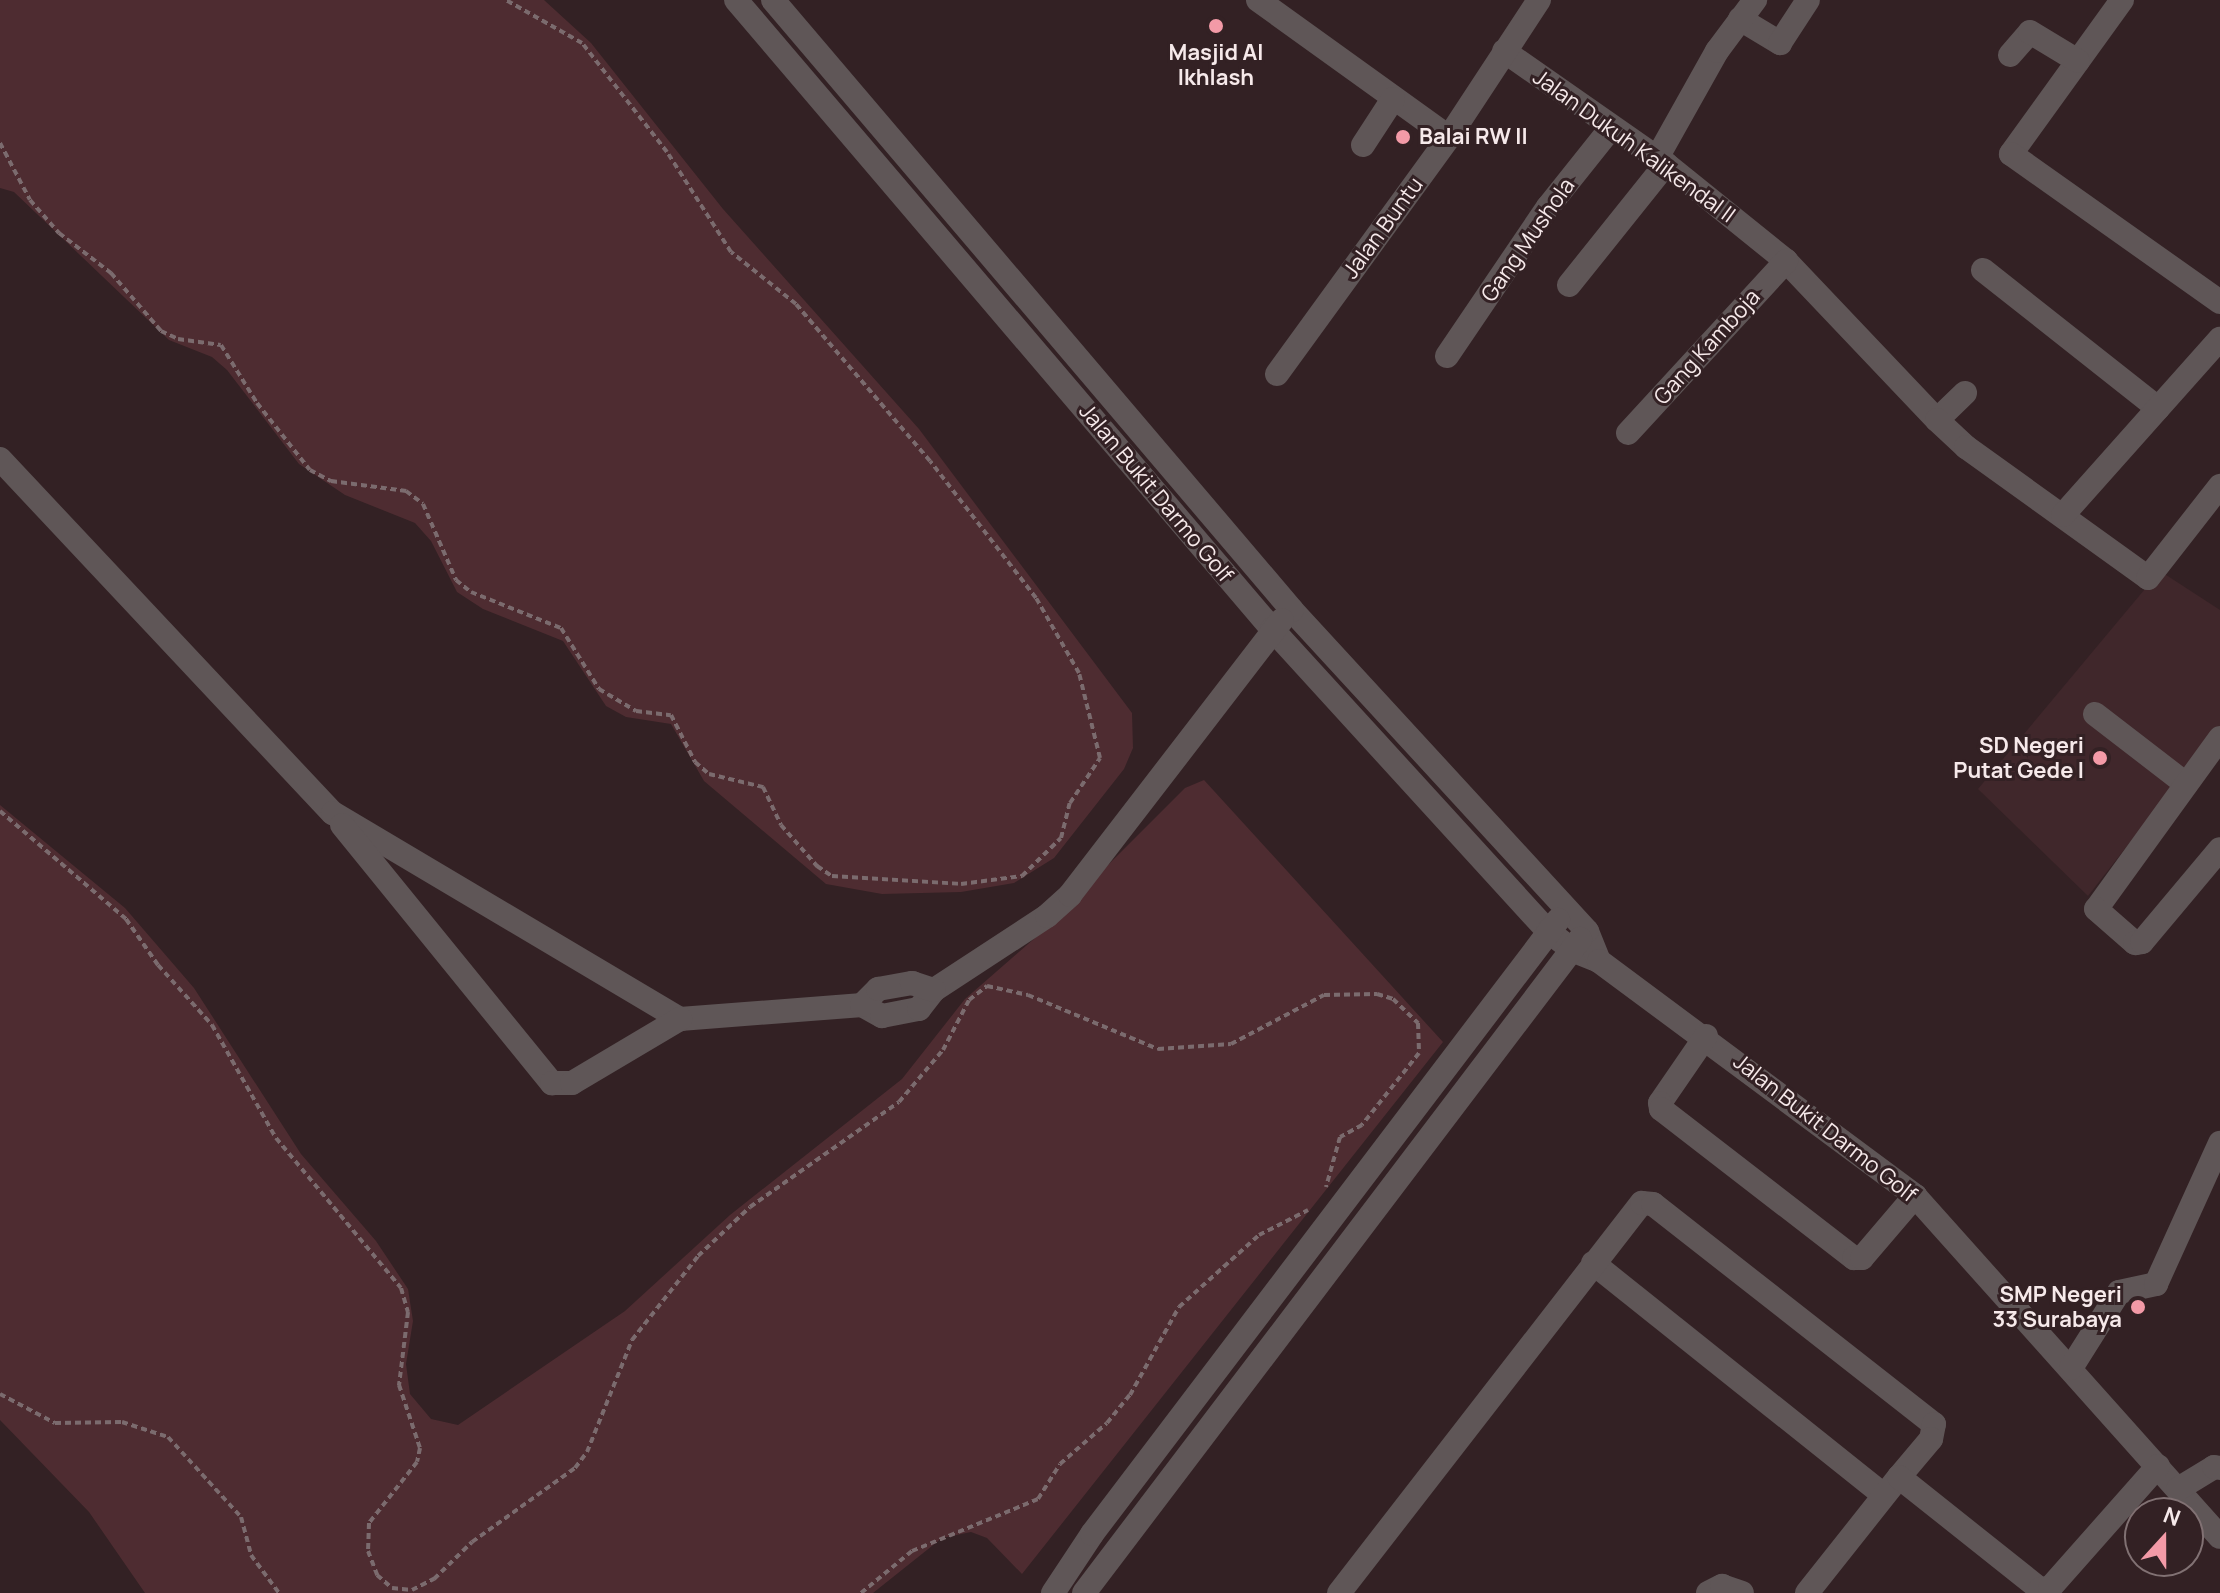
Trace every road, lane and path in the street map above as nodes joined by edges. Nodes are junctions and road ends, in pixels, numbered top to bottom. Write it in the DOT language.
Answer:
graph roads {
  1 [pos="506,0"];
  2 [pos="736,0"];
  3 [pos="773,0"];
  4 [pos="1258,0"];
  5 [pos="1539,0"];
  6 [pos="1808,0"];
  7 [pos="2122,0"];
  8 [pos="1748,10"];
  9 [pos="1504,51"];
  10 [pos="2010,55"];
  11 [pos="2078,61"];
  12 [pos="1393,99"];
  13 [pos="1611,128"];
  14 [pos="1449,137"];
  15 [pos="0,143"];
  16 [pos="1363,145"];
  17 [pos="1661,161"];
  18 [pos="1786,261"];
  19 [pos="1983,270"];
  20 [pos="1569,285"];
  21 [pos="2220,302"];
  22 [pos="2220,339"];
  23 [pos="1447,356"];
  24 [pos="1277,374"];
  25 [pos="1965,393"];
  26 [pos="2158,408"];
  27 [pos="1937,420"];
  28 [pos="1628,433"];
  29 [pos="0,459"];
  30 [pos="2220,486"];
  31 [pos="2063,515"];
  32 [pos="1292,610"];
  33 [pos="1272,629"];
  34 [pos="2095,714"];
  35 [pos="2220,738"];
  36 [pos="2186,784"];
  37 [pos="0,811"];
  38 [pos="333,813"];
  39 [pos="2220,849"];
  40 [pos="1566,910"];
  41 [pos="1548,931"];
  42 [pos="1587,931"];
  43 [pos="1572,950"];
  44 [pos="1599,961"];
  45 [pos="680,1019"];
  46 [pos="1706,1036"];
  47 [pos="2220,1143"];
  48 [pos="1325,1189"];
  49 [pos="1915,1196"];
  50 [pos="1316,1200"];
  51 [pos="1593,1263"];
  52 [pos="2071,1368"];
  53 [pos="0,1394"];
  54 [pos="2158,1466"];
  55 [pos="2220,1468"];
  56 [pos="1892,1486"];
  57 [pos="2178,1489"];
  58 [pos="2220,1537"];
  59 [pos="279,1593"];
  60 [pos="861,1593"];
  61 [pos="1053,1593"];
  62 [pos="1084,1593"];
  63 [pos="1339,1593"];
  64 [pos="1708,1593"];
  65 [pos="1742,1593"];
  66 [pos="1807,1593"];
  1 -- 15 [label="path"];
  2 -- 33 [label="street, Jalan Bukit Darmo Golf"];
  3 -- 32 [label="street, Jalan Bukit Darmo Golf"];
  4 -- 12 [label="street"];
  5 -- 9 [label="street, Jalan Buntu"];
  6 -- 8 [label="street"];
  7 -- 11 [label="street"];
  8 -- 17 [label="street"];
  9 -- 13 [label="street, Jalan Dukuh Kalikendal II"];
  9 -- 14 [label="street, Jalan Buntu"];
  10 -- 11 [label="street"];
  11 -- 21 [label="street"];
  12 -- 14 [label="street"];
  12 -- 16 [label="street"];
  13 -- 17 [label="street, Jalan Dukuh Kalikendal II"];
  13 -- 23 [label="street, Gang Mushola"];
  14 -- 24 [label="street, Jalan Buntu"];
  17 -- 18 [label="street, Jalan Dukuh Kalikendal II"];
  17 -- 20 [label="street"];
  18 -- 27 [label="street, Jalan Dukuh Kalikendal II"];
  18 -- 28 [label="street, Gang Kamboja"];
  19 -- 26 [label="street"];
  22 -- 26 [label="street"];
  25 -- 27 [label="street"];
  26 -- 31 [label="street"];
  27 -- 31 [label="street, Jalan Dukuh Kalikendal II"];
  29 -- 38 [label="street"];
  30 -- 31 [label="street, Jalan Dukuh Kalikendal II"];
  32 -- 33 [label="street"];
  32 -- 40 [label="street, Jalan Bukit Darmo Golf"];
  33 -- 41 [label="street, Jalan Bukit Darmo Golf"];
  33 -- 45 [label="street"];
  34 -- 36 [label="street"];
  35 -- 36 [label="street"];
  36 -- 39 [label="street"];
  37 -- 48 [label="path"];
  38 -- 45 [label="street"];
  38 -- 45 [label="street"];
  40 -- 41 [label="street"];
  40 -- 42 [label="street, Jalan Bukit Darmo Golf"];
  41 -- 43 [label="street, Jalan Bukit Darmo Golf"];
  41 -- 61 [label="street"];
  42 -- 43 [label="street"];
  42 -- 44 [label="street, Jalan Bukit Darmo Golf"];
  43 -- 44 [label="street, Jalan Bukit Darmo Golf"];
  43 -- 62 [label="street"];
  44 -- 46 [label="street, Jalan Bukit Darmo Golf"];
  46 -- 49 [label="street, Jalan Bukit Darmo Golf"];
  46 -- 49 [label="street"];
  47 -- 52 [label="street"];
  49 -- 52 [label="street, Jalan Bukit Darmo Golf"];
  50 -- 60 [label="path"];
  51 -- 56 [label="street"];
  51 -- 56 [label="street"];
  51 -- 63 [label="street"];
  52 -- 54 [label="street, Jalan Bukit Darmo Golf"];
  53 -- 59 [label="path"];
  54 -- 56 [label="street"];
  54 -- 57 [label="street, Jalan Bukit Darmo Golf"];
  55 -- 57 [label="street"];
  56 -- 66 [label="street"];
  57 -- 58 [label="street, Jalan Bukit Darmo Golf"];
  64 -- 65 [label="street"];
}
